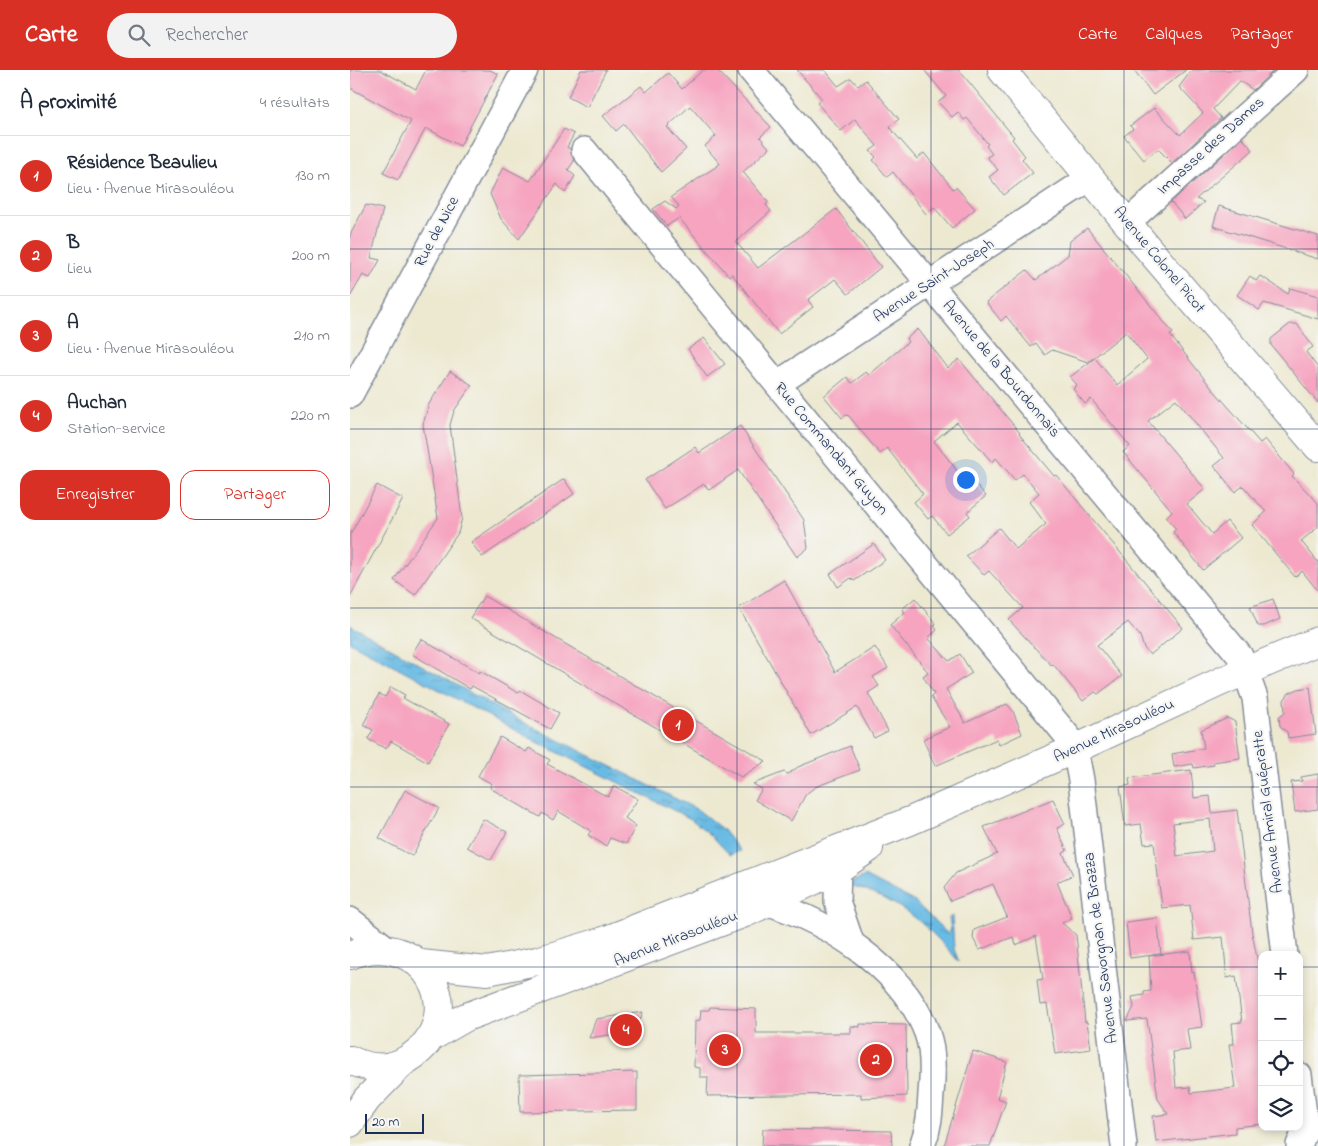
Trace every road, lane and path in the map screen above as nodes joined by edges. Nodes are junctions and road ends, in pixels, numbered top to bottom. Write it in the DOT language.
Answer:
graph roads {
  1 [pos="525,70"];
  2 [pos="751,70"];
  3 [pos="1002,70"];
  4 [pos="1296,70"];
  5 [pos="584,150"];
  6 [pos="1090,178"];
  7 [pos="1127,223"];
  8 [pos="930,283"];
  9 [pos="777,384"];
  10 [pos="350,395"];
  11 [pos="1318,447"];
  12 [pos="1318,641"];
  13 [pos="1247,671"];
  14 [pos="1075,750"];
  15 [pos="910,821"];
  16 [pos="808,860"];
  17 [pos="838,869"];
  18 [pos="794,890"];
  19 [pos="766,902"];
  20 [pos="808,917"];
  21 [pos="350,920"];
  22 [pos="669,928"];
  23 [pos="851,942"];
  24 [pos="386,948"];
  25 [pos="1285,951"];
  26 [pos="350,955"];
  27 [pos="421,964"];
  28 [pos="431,1037"];
  29 [pos="350,1060"];
  30 [pos="402,1063"];
  31 [pos="1301,1086"];
  32 [pos="350,1123"];
  33 [pos="926,1138"];
  34 [pos="1124,1146"];
  35 [pos="1297,1146"];
  1 -- 10 [label="street, Rue de Nice"];
  2 -- 8 [label="street, Avenue de la Bourdonnais"];
  3 -- 6 [label="main road, Avenue Colonel Picot"];
  4 -- 7 [label="street, Impasse des Dames"];
  5 -- 9 [label="street, Rue Commandant Guyon"];
  6 -- 7 [label="main road, Avenue Colonel Picot"];
  6 -- 8 [label="street, Avenue Saint-Joseph"];
  7 -- 11 [label="main road, Avenue Colonel Picot"];
  8 -- 9 [label="street, Avenue Saint-Joseph"];
  8 -- 13 [label="street, Avenue de la Bourdonnais"];
  9 -- 14 [label="street, Rue Commandant Guyon"];
  12 -- 13 [label="main road, Avenue Mirasouléou"];
  13 -- 14 [label="main road, Avenue Mirasouléou"];
  13 -- 25 [label="street, Avenue Amiral Guépratte"];
  14 -- 15 [label="main road, Avenue Mirasouléou"];
  14 -- 34 [label="street, Avenue Savorgnan de Brazza"];
  15 -- 16 [label="main road, Avenue Mirasouléou"];
  15 -- 17 [label="main road, Avenue Mirasouléou"];
  16 -- 18 [label="street"];
  16 -- 22 [label="main road, Avenue Mirasouléou"];
  17 -- 18 [label="main road, Avenue Mirasouléou"];
  17 -- 23 [label="street"];
  18 -- 19 [label="main road, Avenue Mirasouléou"];
  18 -- 20 [label="street"];
  19 -- 20 [label="street"];
  19 -- 22 [label="main road, Avenue Mirasouléou"];
  20 -- 23 [label="street"];
  21 -- 24 [label="street"];
  22 -- 27 [label="main road, Avenue Mirasouléou"];
  22 -- 28 [label="main road, Avenue Mirasouléou"];
  23 -- 33 [label="street"];
  24 -- 26 [label="main road"];
  24 -- 27 [label="main road"];
  27 -- 28 [label="main road"];
  28 -- 30 [label="main road"];
  29 -- 30 [label="main road"];
  30 -- 32 [label="main road"];
  31 -- 35 [label="street"];
}
